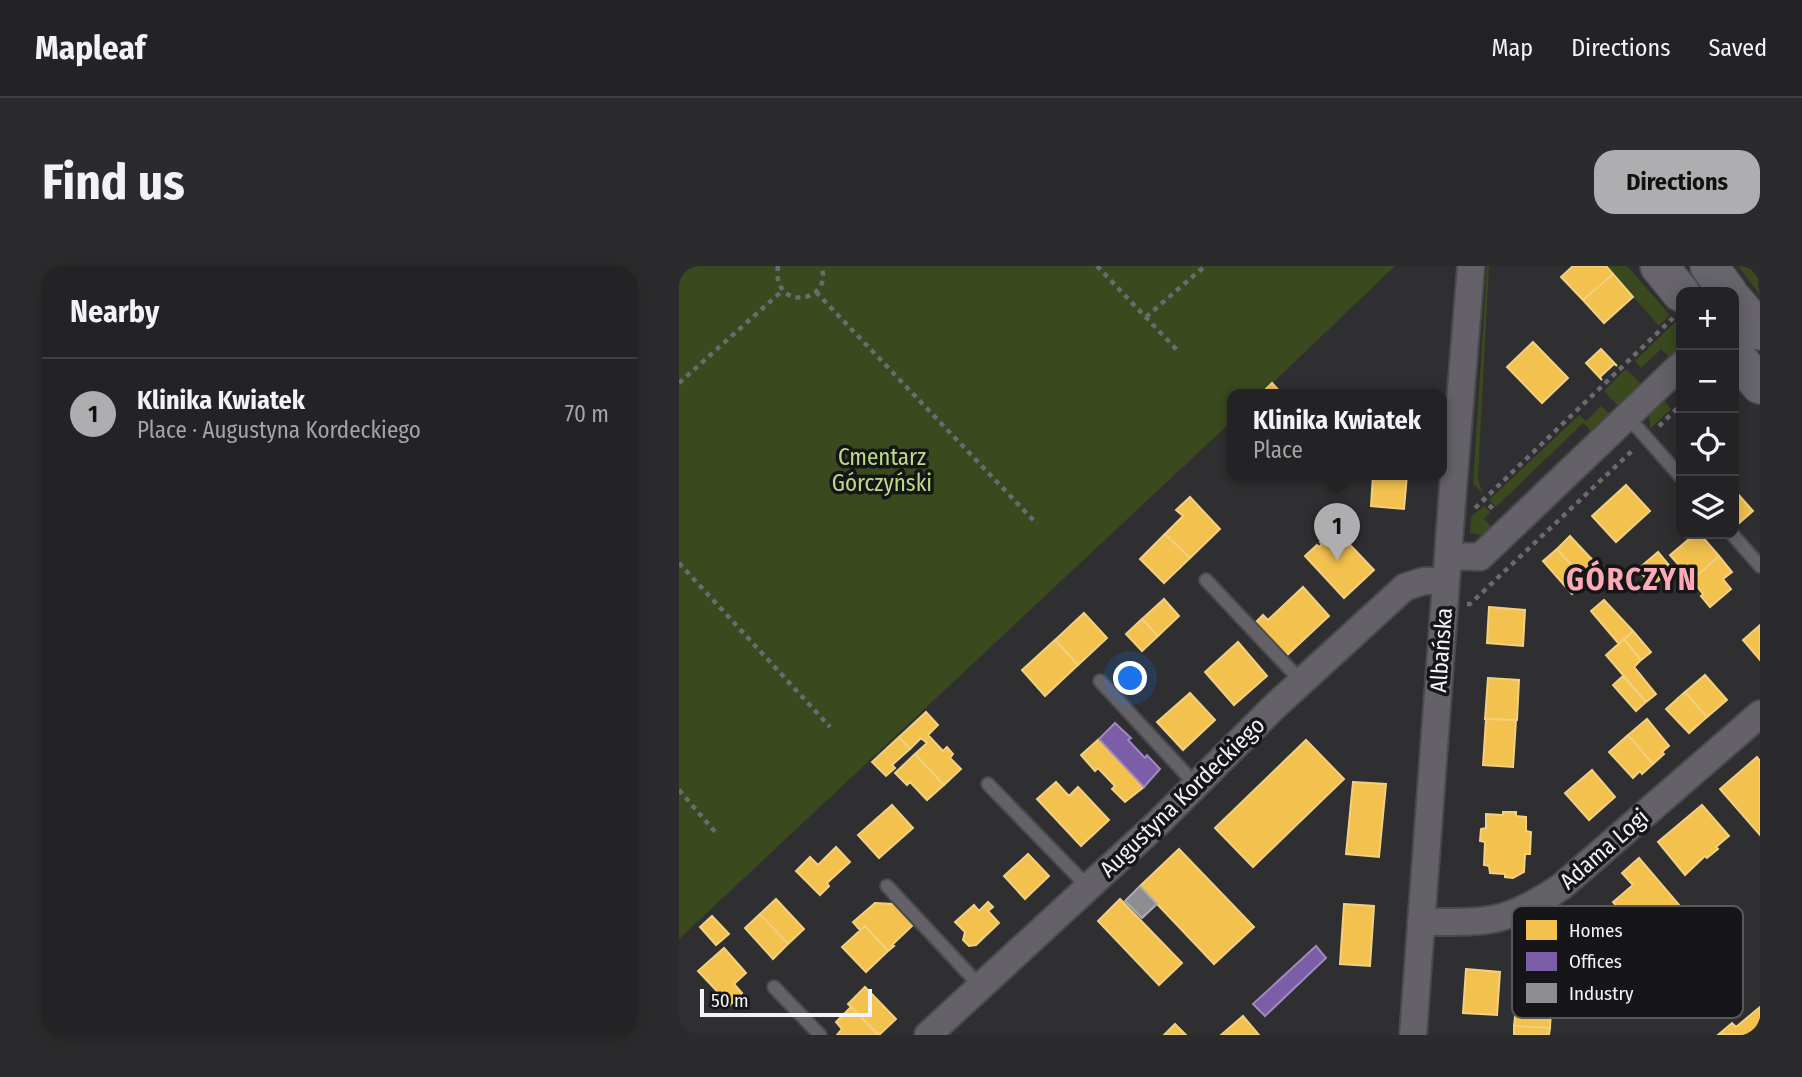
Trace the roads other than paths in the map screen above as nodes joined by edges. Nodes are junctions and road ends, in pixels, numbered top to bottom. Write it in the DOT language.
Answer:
graph roads {
  1 [pos="1471,266"];
  2 [pos="1659,266"];
  3 [pos="1709,266"];
  4 [pos="1724,287"];
  5 [pos="1676,298"];
  6 [pos="1739,306"];
  7 [pos="1760,331"];
  8 [pos="1739,361"];
  9 [pos="1676,370"];
  10 [pos="1760,385"];
  11 [pos="1628,417"];
  12 [pos="1680,476"];
  13 [pos="1736,539"];
  14 [pos="1760,566"];
  15 [pos="1447,569"];
  16 [pos="1206,580"];
  17 [pos="1100,681"];
  18 [pos="1302,682"];
  19 [pos="1760,713"];
  20 [pos="988,783"];
  21 [pos="1196,785"];
  22 [pos="887,886"];
  23 [pos="1088,887"];
  24 [pos="1532,906"];
  25 [pos="1512,915"];
  26 [pos="1421,922"];
  27 [pos="980,986"];
  28 [pos="774,987"];
  29 [pos="820,1035"];
  30 [pos="928,1035"];
  31 [pos="1413,1035"];
  1 -- 15 [label="street, Albańska"];
  2 -- 5 [label="main road"];
  3 -- 4 [label="main road"];
  6 -- 7 [label="main road"];
  8 -- 10 [label="main road"];
  9 -- 11 [label="street, Augustyna Kordeckiego"];
  11 -- 12 [label="lane"];
  11 -- 15 [label="street, Augustyna Kordeckiego"];
  13 -- 14 [label="lane"];
  15 -- 18 [label="street, Augustyna Kordeckiego"];
  15 -- 26 [label="street, Albańska"];
  16 -- 18 [label="lane"];
  17 -- 21 [label="lane"];
  18 -- 21 [label="street, Augustyna Kordeckiego"];
  19 -- 24 [label="street, Adama Logi"];
  20 -- 23 [label="lane"];
  21 -- 23 [label="street, Augustyna Kordeckiego"];
  22 -- 27 [label="lane"];
  23 -- 27 [label="street, Augustyna Kordeckiego"];
  25 -- 26 [label="street, Adama Logi"];
  26 -- 31 [label="street, Albańska"];
  27 -- 30 [label="street, Augustyna Kordeckiego"];
  28 -- 29 [label="lane"];
}
